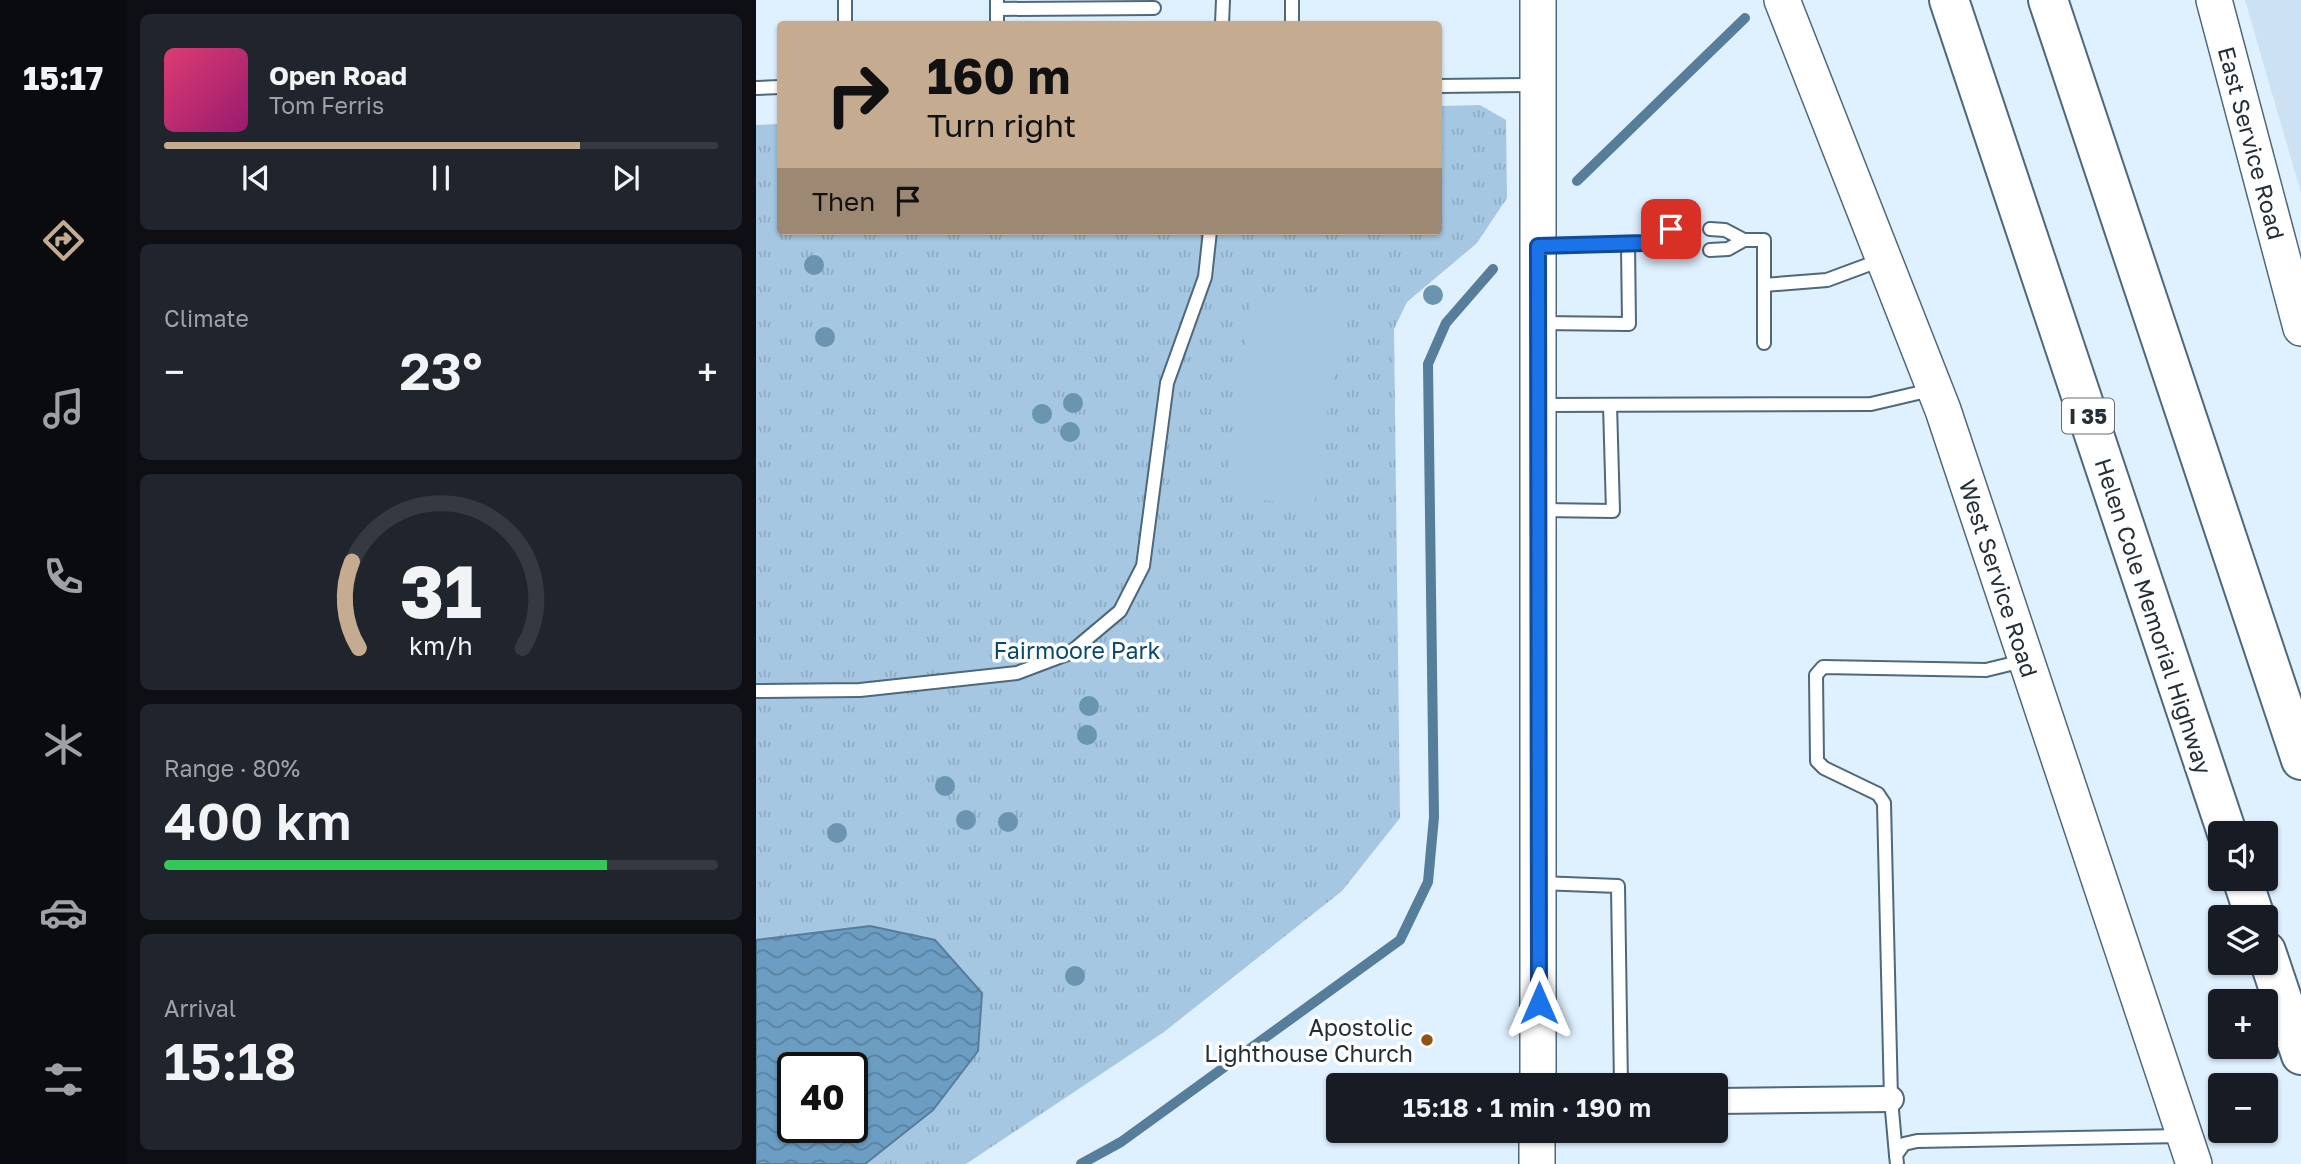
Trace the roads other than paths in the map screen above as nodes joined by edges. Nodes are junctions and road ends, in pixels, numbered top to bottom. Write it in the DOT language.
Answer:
graph roads {
  1 [pos="845,0"];
  2 [pos="1223,0"];
  3 [pos="1292,0"];
  4 [pos="1538,0"];
  5 [pos="1782,0"];
  6 [pos="1949,0"];
  7 [pos="2048,0"];
  8 [pos="2214,0"];
  9 [pos="997,4"];
  10 [pos="1153,8"];
  11 [pos="845,21"];
  12 [pos="1222,21"];
  13 [pos="1292,21"];
  14 [pos="1539,85"];
  15 [pos="1442,86"];
  16 [pos="777,87"];
  17 [pos="756,88"];
  18 [pos="1671,229"];
  19 [pos="1710,229"];
  20 [pos="1210,235"];
  21 [pos="1538,238"];
  22 [pos="1744,240"];
  23 [pos="1645,243"];
  24 [pos="1628,244"];
  25 [pos="1671,250"];
  26 [pos="1710,250"];
  27 [pos="1885,259"];
  28 [pos="1764,285"];
  29 [pos="1538,323"];
  30 [pos="2301,328"];
  31 [pos="1764,343"];
  32 [pos="1935,389"];
  33 [pos="1537,405"];
  34 [pos="1611,405"];
  35 [pos="1537,510"];
  36 [pos="2026,660"];
  37 [pos="756,691"];
  38 [pos="2301,760"];
  39 [pos="2223,821"];
  40 [pos="1538,883"];
  41 [pos="2274,975"];
  42 [pos="2301,1055"];
  43 [pos="1538,1073"];
  44 [pos="1621,1073"];
  45 [pos="1891,1099"];
  46 [pos="1728,1101"];
  47 [pos="1537,1143"];
  48 [pos="2189,1150"];
  49 [pos="1896,1159"];
  50 [pos="1537,1164"];
  1 -- 11 [label="lane"];
  2 -- 12 [label="lane"];
  3 -- 13 [label="lane"];
  4 -- 14 [label="main road"];
  5 -- 27 [label="main road, West Service Road"];
  6 -- 39 [label="highway, Helen Cole Memorial Highway / I 35"];
  7 -- 38 [label="highway"];
  8 -- 30 [label="main road, East Service Road"];
  9 -- 10 [label="lane"];
  14 -- 15 [label="lane"];
  14 -- 21 [label="main road"];
  16 -- 17 [label="lane"];
  18 -- 23 [label="lane"];
  19 -- 22 [label="lane"];
  20 -- 37 [label="lane"];
  21 -- 24 [label="lane"];
  21 -- 29 [label="main road"];
  22 -- 26 [label="lane"];
  22 -- 28 [label="lane"];
  23 -- 24 [label="lane"];
  23 -- 25 [label="lane"];
  24 -- 29 [label="lane"];
  27 -- 28 [label="lane"];
  27 -- 32 [label="main road, West Service Road"];
  28 -- 31 [label="lane"];
  29 -- 33 [label="main road"];
  32 -- 34 [label="lane"];
  32 -- 36 [label="main road, West Service Road"];
  33 -- 34 [label="lane"];
  33 -- 35 [label="main road"];
  34 -- 35 [label="lane"];
  35 -- 40 [label="main road"];
  36 -- 45 [label="lane"];
  36 -- 48 [label="main road, West Service Road"];
  40 -- 43 [label="main road"];
  40 -- 44 [label="lane"];
  41 -- 42 [label="highway"];
  45 -- 46 [label="street"];
  45 -- 49 [label="lane"];
  47 -- 50 [label="main road"];
  48 -- 49 [label="lane"];
}
